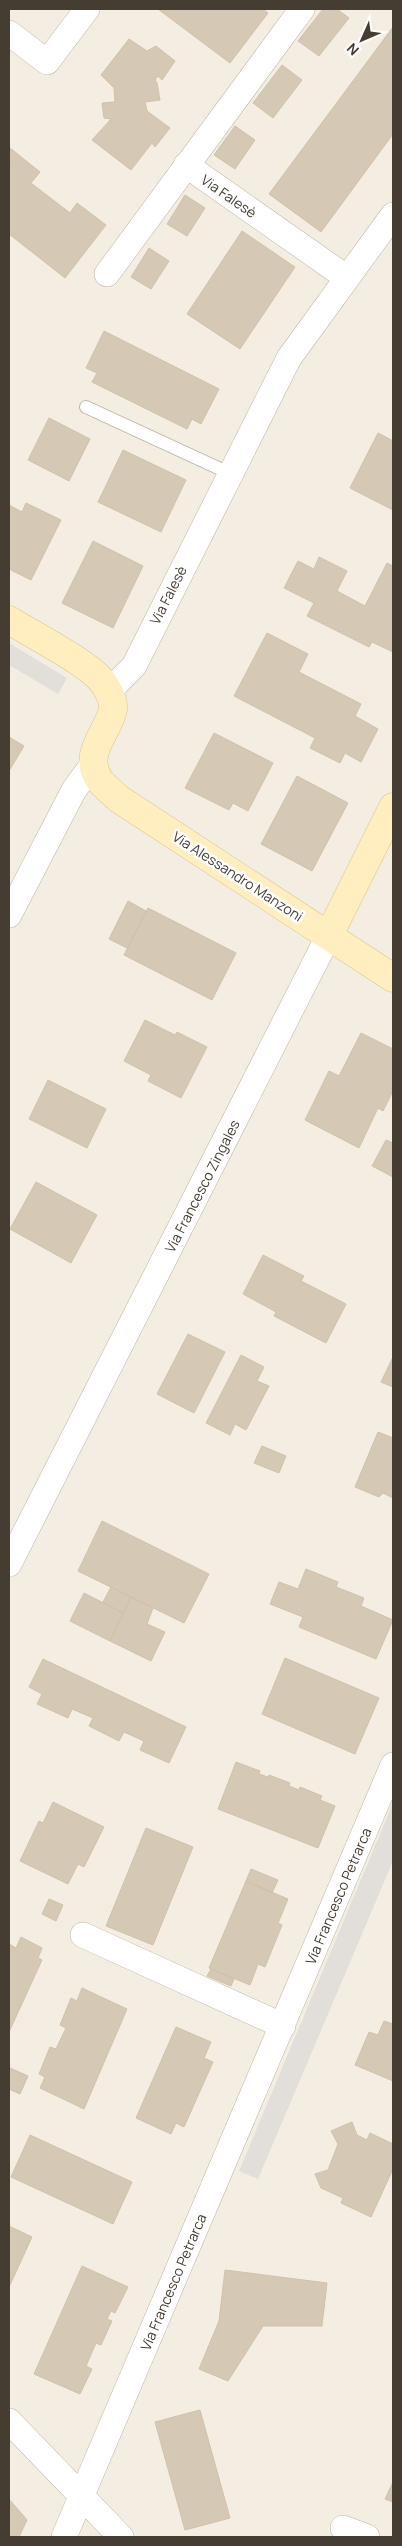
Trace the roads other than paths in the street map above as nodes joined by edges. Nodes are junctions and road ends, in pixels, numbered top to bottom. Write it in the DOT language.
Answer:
graph roads {
  1 [pos="87,9"];
  2 [pos="302,9"];
  3 [pos="9,33"];
  4 [pos="186,165"];
  5 [pos="393,215"];
  6 [pos="107,274"];
  7 [pos="346,278"];
  8 [pos="86,407"];
  9 [pos="229,473"];
  10 [pos="9,620"];
  11 [pos="108,692"];
  12 [pos="94,764"];
  13 [pos="393,807"];
  14 [pos="9,915"];
  15 [pos="329,935"];
  16 [pos="393,978"];
  17 [pos="9,1564"];
  18 [pos="393,1765"];
  19 [pos="83,1935"];
  20 [pos="283,2026"];
  21 [pos="9,2421"];
  22 [pos="82,2496"];
  23 [pos="343,2528"];
  24 [pos="64,2537"];
  25 [pos="122,2537"];
  26 [pos="367,2537"];
  1 -- 3 [label="street"];
  2 -- 4 [label="street"];
  4 -- 6 [label="street"];
  4 -- 7 [label="street, Via Falesè"];
  5 -- 7 [label="street, Via Falesè"];
  7 -- 9 [label="street, Via Falesè"];
  8 -- 9 [label="lane"];
  9 -- 11 [label="street, Via Falesè"];
  10 -- 11 [label="street"];
  11 -- 12 [label="street"];
  12 -- 14 [label="street"];
  12 -- 15 [label="street, Via Alessandro Manzoni"];
  13 -- 15 [label="street, Via Francesco Zingales"];
  15 -- 16 [label="street, Via Alessandro Manzoni"];
  15 -- 17 [label="street, Via Francesco Zingales"];
  18 -- 20 [label="street, Via Francesco Petrarca"];
  19 -- 20 [label="street"];
  20 -- 22 [label="street, Via Francesco Petrarca"];
  21 -- 22 [label="street"];
  22 -- 24 [label="street, Via Francesco Petrarca"];
  22 -- 25 [label="street"];
  23 -- 26 [label="street"];
}
